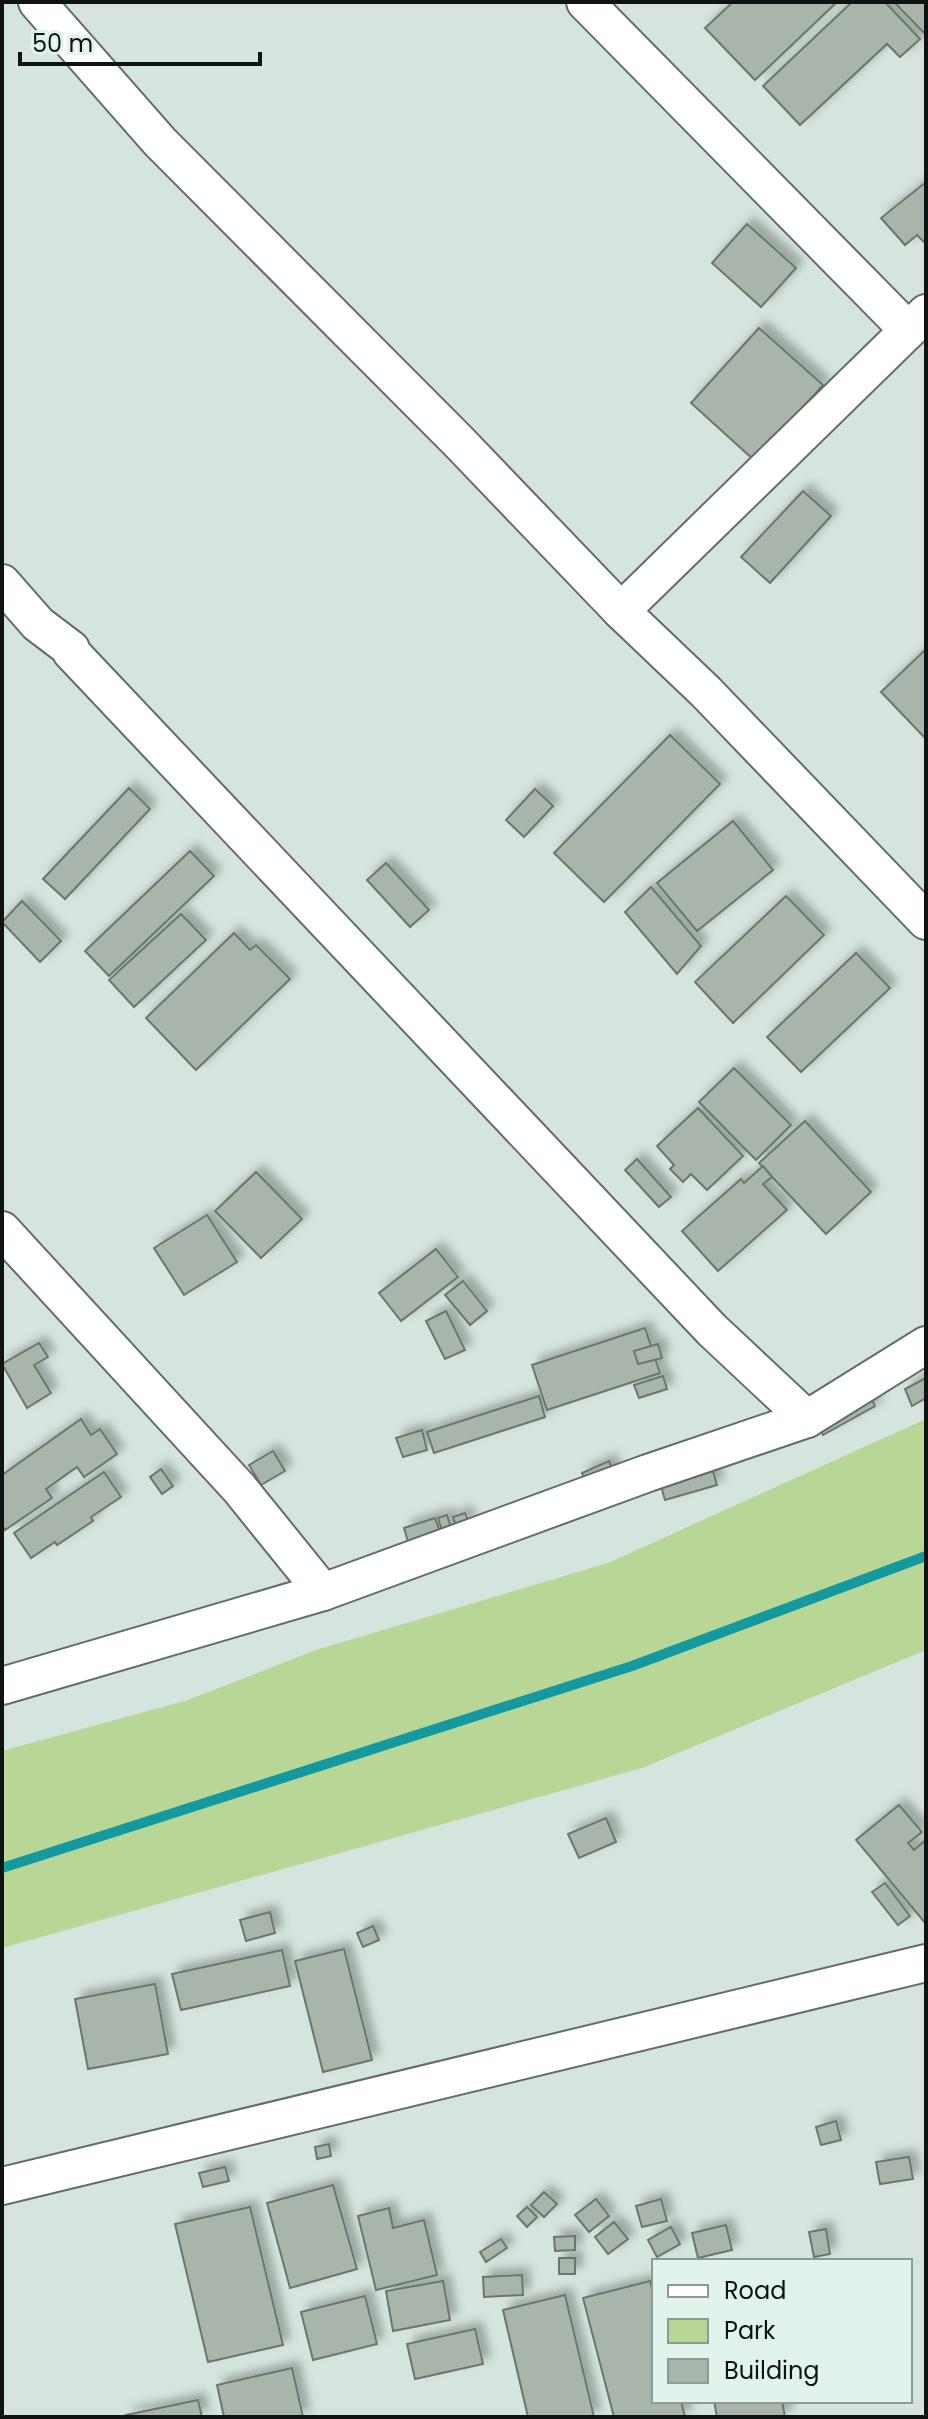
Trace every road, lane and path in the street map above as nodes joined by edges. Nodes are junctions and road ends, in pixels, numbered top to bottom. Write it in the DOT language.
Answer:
graph roads {
  1 [pos="37,2"];
  2 [pos="585,2"];
  3 [pos="917,322"];
  4 [pos="2,583"];
  5 [pos="621,611"];
  6 [pos="921,905"];
  7 [pos="2,1230"];
  8 [pos="926,1345"];
  9 [pos="807,1419"];
  10 [pos="323,1592"];
  11 [pos="2,1686"];
  12 [pos="926,1963"];
  13 [pos="2,2186"];
  1 -- 5 [label="street"];
  2 -- 3 [label="street"];
  3 -- 5 [label="street"];
  4 -- 9 [label="street"];
  5 -- 6 [label="street"];
  7 -- 10 [label="street"];
  8 -- 9 [label="street"];
  9 -- 10 [label="street"];
  10 -- 11 [label="street"];
  12 -- 13 [label="street"];
}
